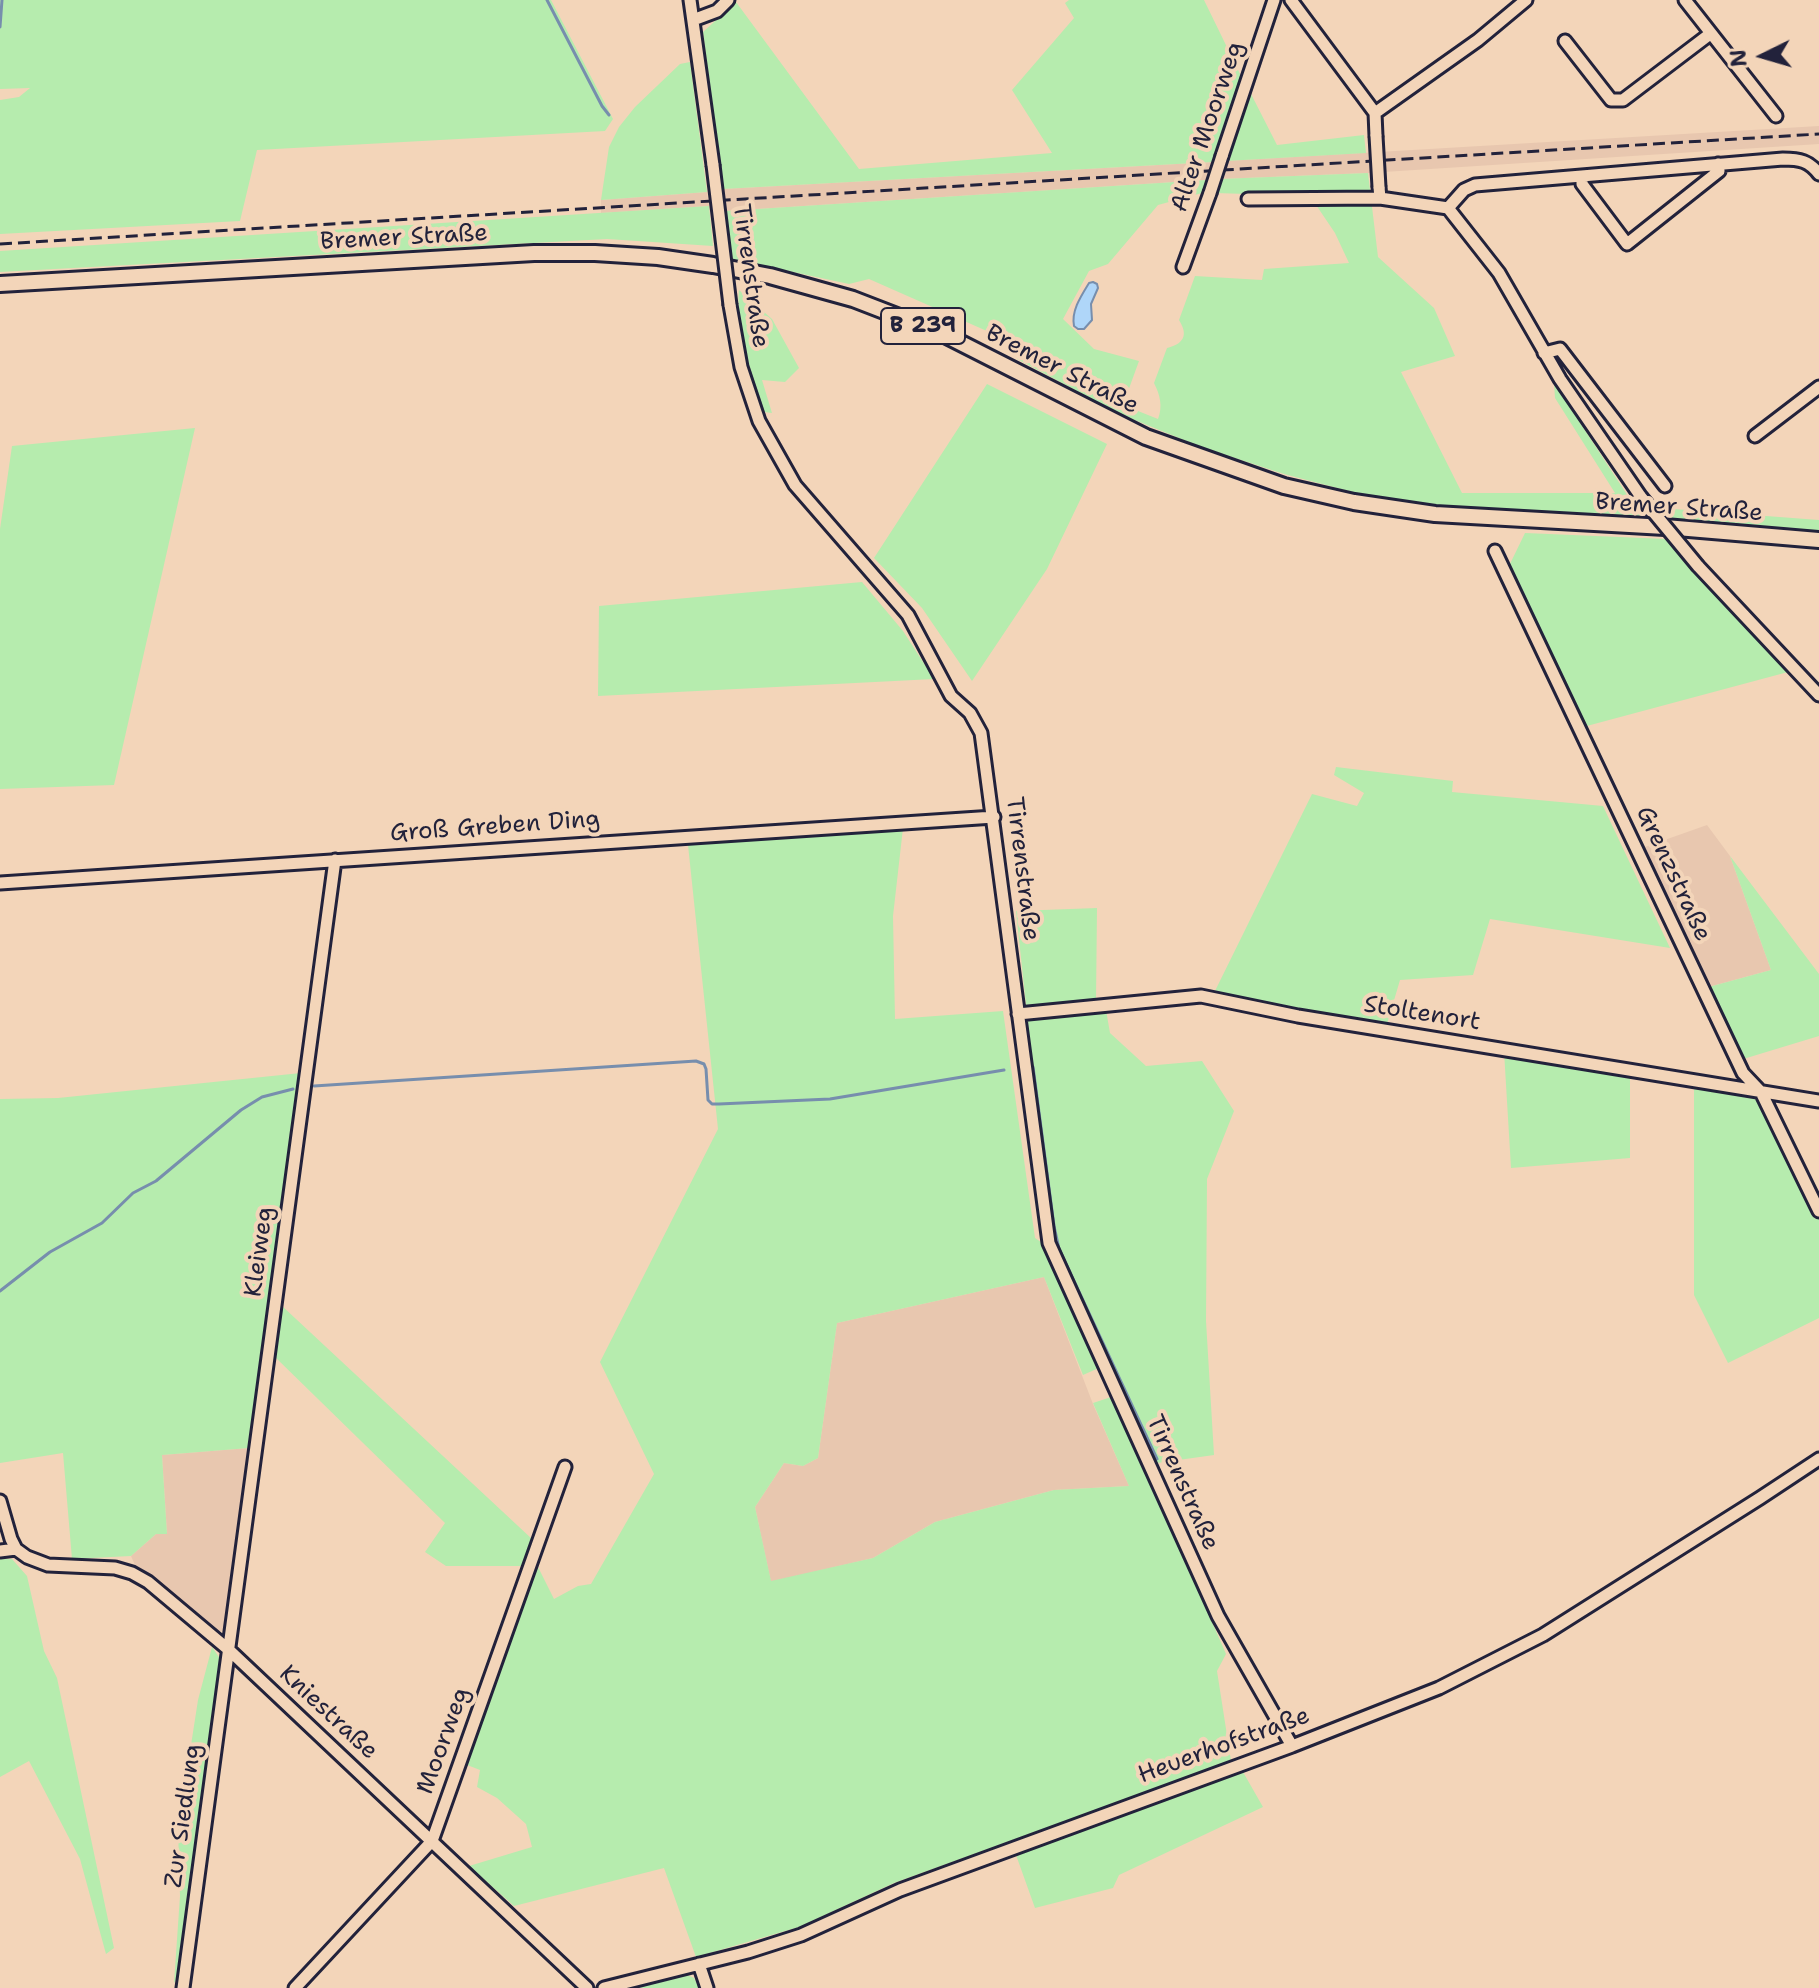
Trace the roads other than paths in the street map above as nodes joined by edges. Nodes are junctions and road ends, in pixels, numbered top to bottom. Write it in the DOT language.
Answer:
graph roads {
  1 [pos="690,0"];
  2 [pos="728,0"];
  3 [pos="1274,0"];
  4 [pos="1291,0"];
  5 [pos="1526,0"];
  6 [pos="1685,0"];
  7 [pos="693,20"];
  8 [pos="1710,34"];
  9 [pos="1565,41"];
  10 [pos="1375,113"];
  11 [pos="1776,116"];
  12 [pos="1718,164"];
  13 [pos="1819,174"];
  14 [pos="1582,177"];
  15 [pos="1380,193"];
  16 [pos="1248,199"];
  17 [pos="1448,208"];
  18 [pos="1183,267"];
  19 [pos="0,284"];
  20 [pos="1544,353"];
  21 [pos="1819,387"];
  22 [pos="1755,436"];
  23 [pos="1665,486"];
  24 [pos="1819,540"];
  25 [pos="1495,551"];
  26 [pos="1819,695"];
  27 [pos="994,817"];
  28 [pos="335,860"];
  29 [pos="0,883"];
  30 [pos="1018,1014"];
  31 [pos="1761,1092"];
  32 [pos="1819,1101"];
  33 [pos="1819,1211"];
  34 [pos="1819,1459"];
  35 [pos="565,1467"];
  36 [pos="0,1501"];
  37 [pos="16,1549"];
  38 [pos="0,1551"];
  39 [pos="229,1650"];
  40 [pos="1292,1746"];
  41 [pos="432,1841"];
  42 [pos="699,1964"];
  43 [pos="183,1988"];
  44 [pos="295,1988"];
  45 [pos="587,1988"];
  46 [pos="604,1988"];
  47 [pos="707,1988"];
  1 -- 7 [label="street, Tirrenstraße"];
  2 -- 7 [label="street"];
  3 -- 18 [label="street, Alter Moorweg, bridge"];
  4 -- 10 [label="street"];
  5 -- 10 [label="street"];
  6 -- 8 [label="street"];
  7 -- 27 [label="street, Tirrenstraße, bridge"];
  8 -- 9 [label="street"];
  8 -- 11 [label="street"];
  10 -- 15 [label="street, bridge"];
  12 -- 13 [label="street"];
  12 -- 14 [label="street"];
  12 -- 14 [label="street"];
  14 -- 17 [label="street"];
  15 -- 16 [label="street"];
  15 -- 17 [label="street"];
  17 -- 20 [label="street"];
  19 -- 24 [label="main road, Bremer Straße / B 239"];
  20 -- 23 [label="street"];
  20 -- 26 [label="street, bridge"];
  21 -- 22 [label="street"];
  25 -- 31 [label="street, Grenzstraße"];
  27 -- 28 [label="street, Groß Greben Ding"];
  27 -- 30 [label="street, Tirrenstraße"];
  28 -- 29 [label="street, Groß Greben Ding"];
  28 -- 39 [label="street, Kleiweg"];
  30 -- 31 [label="street, Stoltenort"];
  30 -- 40 [label="street, Tirrenstraße"];
  31 -- 32 [label="street, Stoltenort"];
  31 -- 33 [label="street, Grenzstraße"];
  34 -- 40 [label="street, Heuerhofstraße"];
  35 -- 41 [label="street, Moorweg"];
  36 -- 37 [label="street"];
  37 -- 38 [label="street"];
  37 -- 39 [label="street, Kniestraße"];
  39 -- 41 [label="street, Kniestraße"];
  39 -- 43 [label="street, Zur Siedlung"];
  40 -- 42 [label="street, Heuerhofstraße"];
  41 -- 44 [label="street, Moorweg"];
  41 -- 45 [label="street, Kniestraße"];
  42 -- 46 [label="street, Heuerhofstraße"];
  42 -- 47 [label="street"];
}
